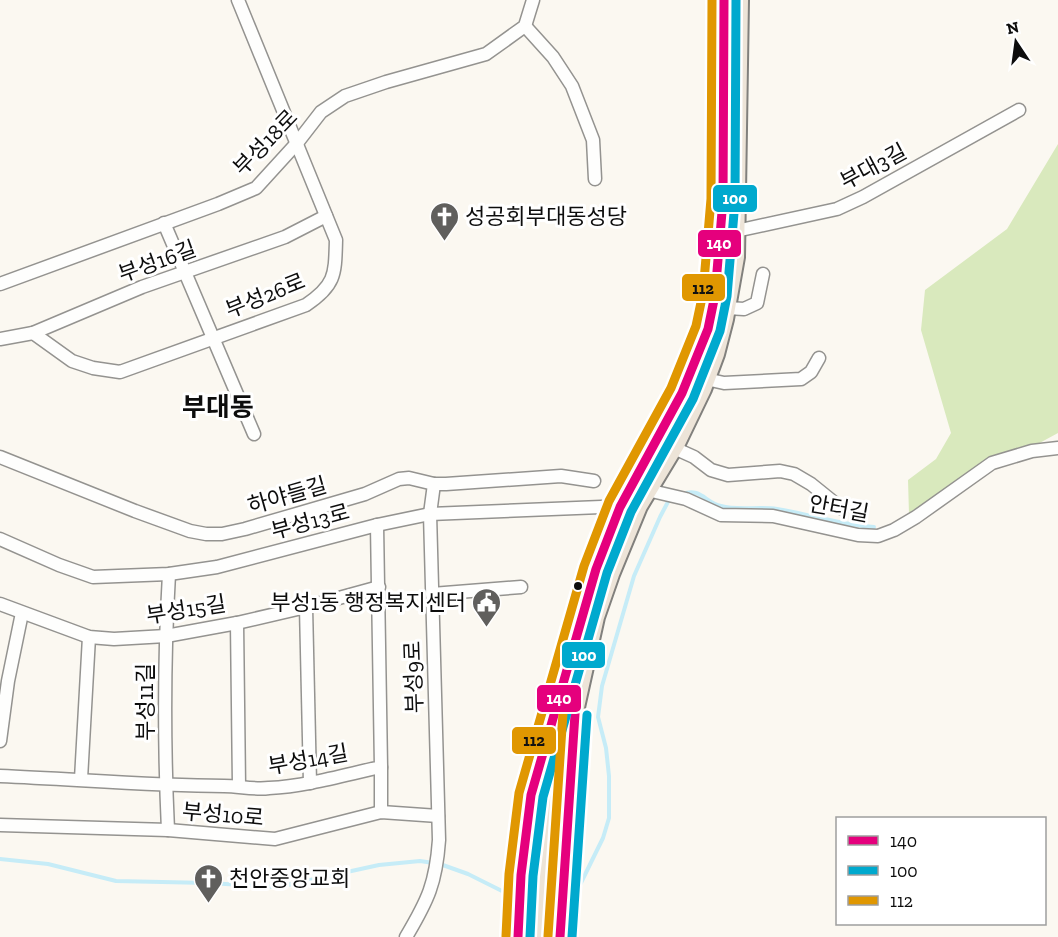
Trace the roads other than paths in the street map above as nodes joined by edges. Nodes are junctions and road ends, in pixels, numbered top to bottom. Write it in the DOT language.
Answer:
graph roads {
  1 [pos="238,0"];
  2 [pos="533,0"];
  3 [pos="724,0"];
  4 [pos="740,0"];
  5 [pos="525,26"];
  6 [pos="1018,110"];
  7 [pos="297,143"];
  8 [pos="595,179"];
  9 [pos="326,216"];
  10 [pos="164,223"];
  11 [pos="736,231"];
  12 [pos="184,272"];
  13 [pos="763,274"];
  14 [pos="0,284"];
  15 [pos="727,308"];
  16 [pos="33,333"];
  17 [pos="213,338"];
  18 [pos="0,339"];
  19 [pos="819,358"];
  20 [pos="706,380"];
  21 [pos="254,434"];
  22 [pos="674,448"];
  23 [pos="1058,448"];
  24 [pos="0,457"];
  25 [pos="594,481"];
  26 [pos="434,484"];
  27 [pos="630,486"];
  28 [pos="657,492"];
  29 [pos="639,506"];
  30 [pos="620,507"];
  31 [pos="842,509"];
  32 [pos="430,514"];
  33 [pos="377,525"];
  34 [pos="0,539"];
  35 [pos="169,574"];
  36 [pos="379,587"];
  37 [pos="521,588"];
  38 [pos="432,594"];
  39 [pos="0,604"];
  40 [pos="306,607"];
  41 [pos="22,613"];
  42 [pos="237,622"];
  43 [pos="166,636"];
  44 [pos="89,637"];
  45 [pos="4,680"];
  46 [pos="575,712"];
  47 [pos="554,720"];
  48 [pos="0,741"];
  49 [pos="381,767"];
  50 [pos="0,776"];
  51 [pos="81,779"];
  52 [pos="310,783"];
  53 [pos="166,786"];
  54 [pos="239,786"];
  55 [pos="381,812"];
  56 [pos="438,816"];
  57 [pos="0,825"];
  58 [pos="168,830"];
  59 [pos="406,937"];
  60 [pos="518,937"];
  61 [pos="533,937"];
  62 [pos="546,937"];
  63 [pos="560,937"];
  1 -- 7 [label="street, 부성26로"];
  2 -- 5 [label="street"];
  3 -- 27 [label="main road"];
  4 -- 11 [label="main road"];
  5 -- 7 [label="street, 부성18로"];
  5 -- 8 [label="street"];
  6 -- 11 [label="street, 부대3길"];
  7 -- 9 [label="street, 부성26로"];
  7 -- 10 [label="street, 부성18로"];
  9 -- 12 [label="street, 부성16길"];
  9 -- 17 [label="street, 부성26로"];
  10 -- 12 [label="street"];
  10 -- 14 [label="street, 부성18로"];
  11 -- 15 [label="main road"];
  12 -- 16 [label="street, 부성16길"];
  12 -- 17 [label="street"];
  13 -- 15 [label="street"];
  15 -- 20 [label="main road"];
  16 -- 17 [label="street, 부성26로"];
  16 -- 18 [label="street, 부성16길"];
  17 -- 21 [label="street"];
  19 -- 20 [label="street"];
  20 -- 22 [label="main road"];
  22 -- 28 [label="main road"];
  22 -- 31 [label="street"];
  23 -- 28 [label="street, 안터길"];
  24 -- 26 [label="street, 하야들길"];
  25 -- 26 [label="street, 하야들길"];
  26 -- 32 [label="street, 부성9로"];
  27 -- 28 [label="street, 안터길"];
  27 -- 30 [label="main road"];
  28 -- 29 [label="main road"];
  29 -- 30 [label="street, 부성13로"];
  29 -- 46 [label="main road"];
  30 -- 32 [label="street, 부성13로"];
  30 -- 47 [label="main road"];
  32 -- 33 [label="street, 부성13로"];
  32 -- 38 [label="street, 부성9로"];
  33 -- 35 [label="street, 부성13로"];
  33 -- 36 [label="street, 부성14길"];
  34 -- 35 [label="street, 부성13로"];
  35 -- 43 [label="street, 부성11길"];
  36 -- 40 [label="street, 부성15길"];
  36 -- 49 [label="street, 부성14길"];
  37 -- 38 [label="street"];
  38 -- 56 [label="street, 부성9로"];
  39 -- 41 [label="street, 부성15길"];
  40 -- 42 [label="street, 부성15길"];
  40 -- 52 [label="street"];
  41 -- 44 [label="street, 부성15길"];
  41 -- 45 [label="street"];
  42 -- 43 [label="street, 부성15길"];
  42 -- 54 [label="street"];
  43 -- 44 [label="street, 부성15길"];
  43 -- 53 [label="street, 부성11길"];
  44 -- 51 [label="street"];
  45 -- 48 [label="street"];
  46 -- 62 [label="main road"];
  46 -- 63 [label="main road"];
  47 -- 60 [label="main road"];
  47 -- 61 [label="main road"];
  49 -- 52 [label="street, 부성14길"];
  49 -- 55 [label="street"];
  50 -- 51 [label="street, 부성14길"];
  51 -- 53 [label="street, 부성14길"];
  52 -- 54 [label="street, 부성14길"];
  53 -- 54 [label="street, 부성14길"];
  53 -- 58 [label="street, 부성11길"];
  55 -- 56 [label="street, 부성10로"];
  55 -- 58 [label="street, 부성10로"];
  56 -- 59 [label="street, 부성9로"];
  57 -- 58 [label="street, 부성10로"];
}
